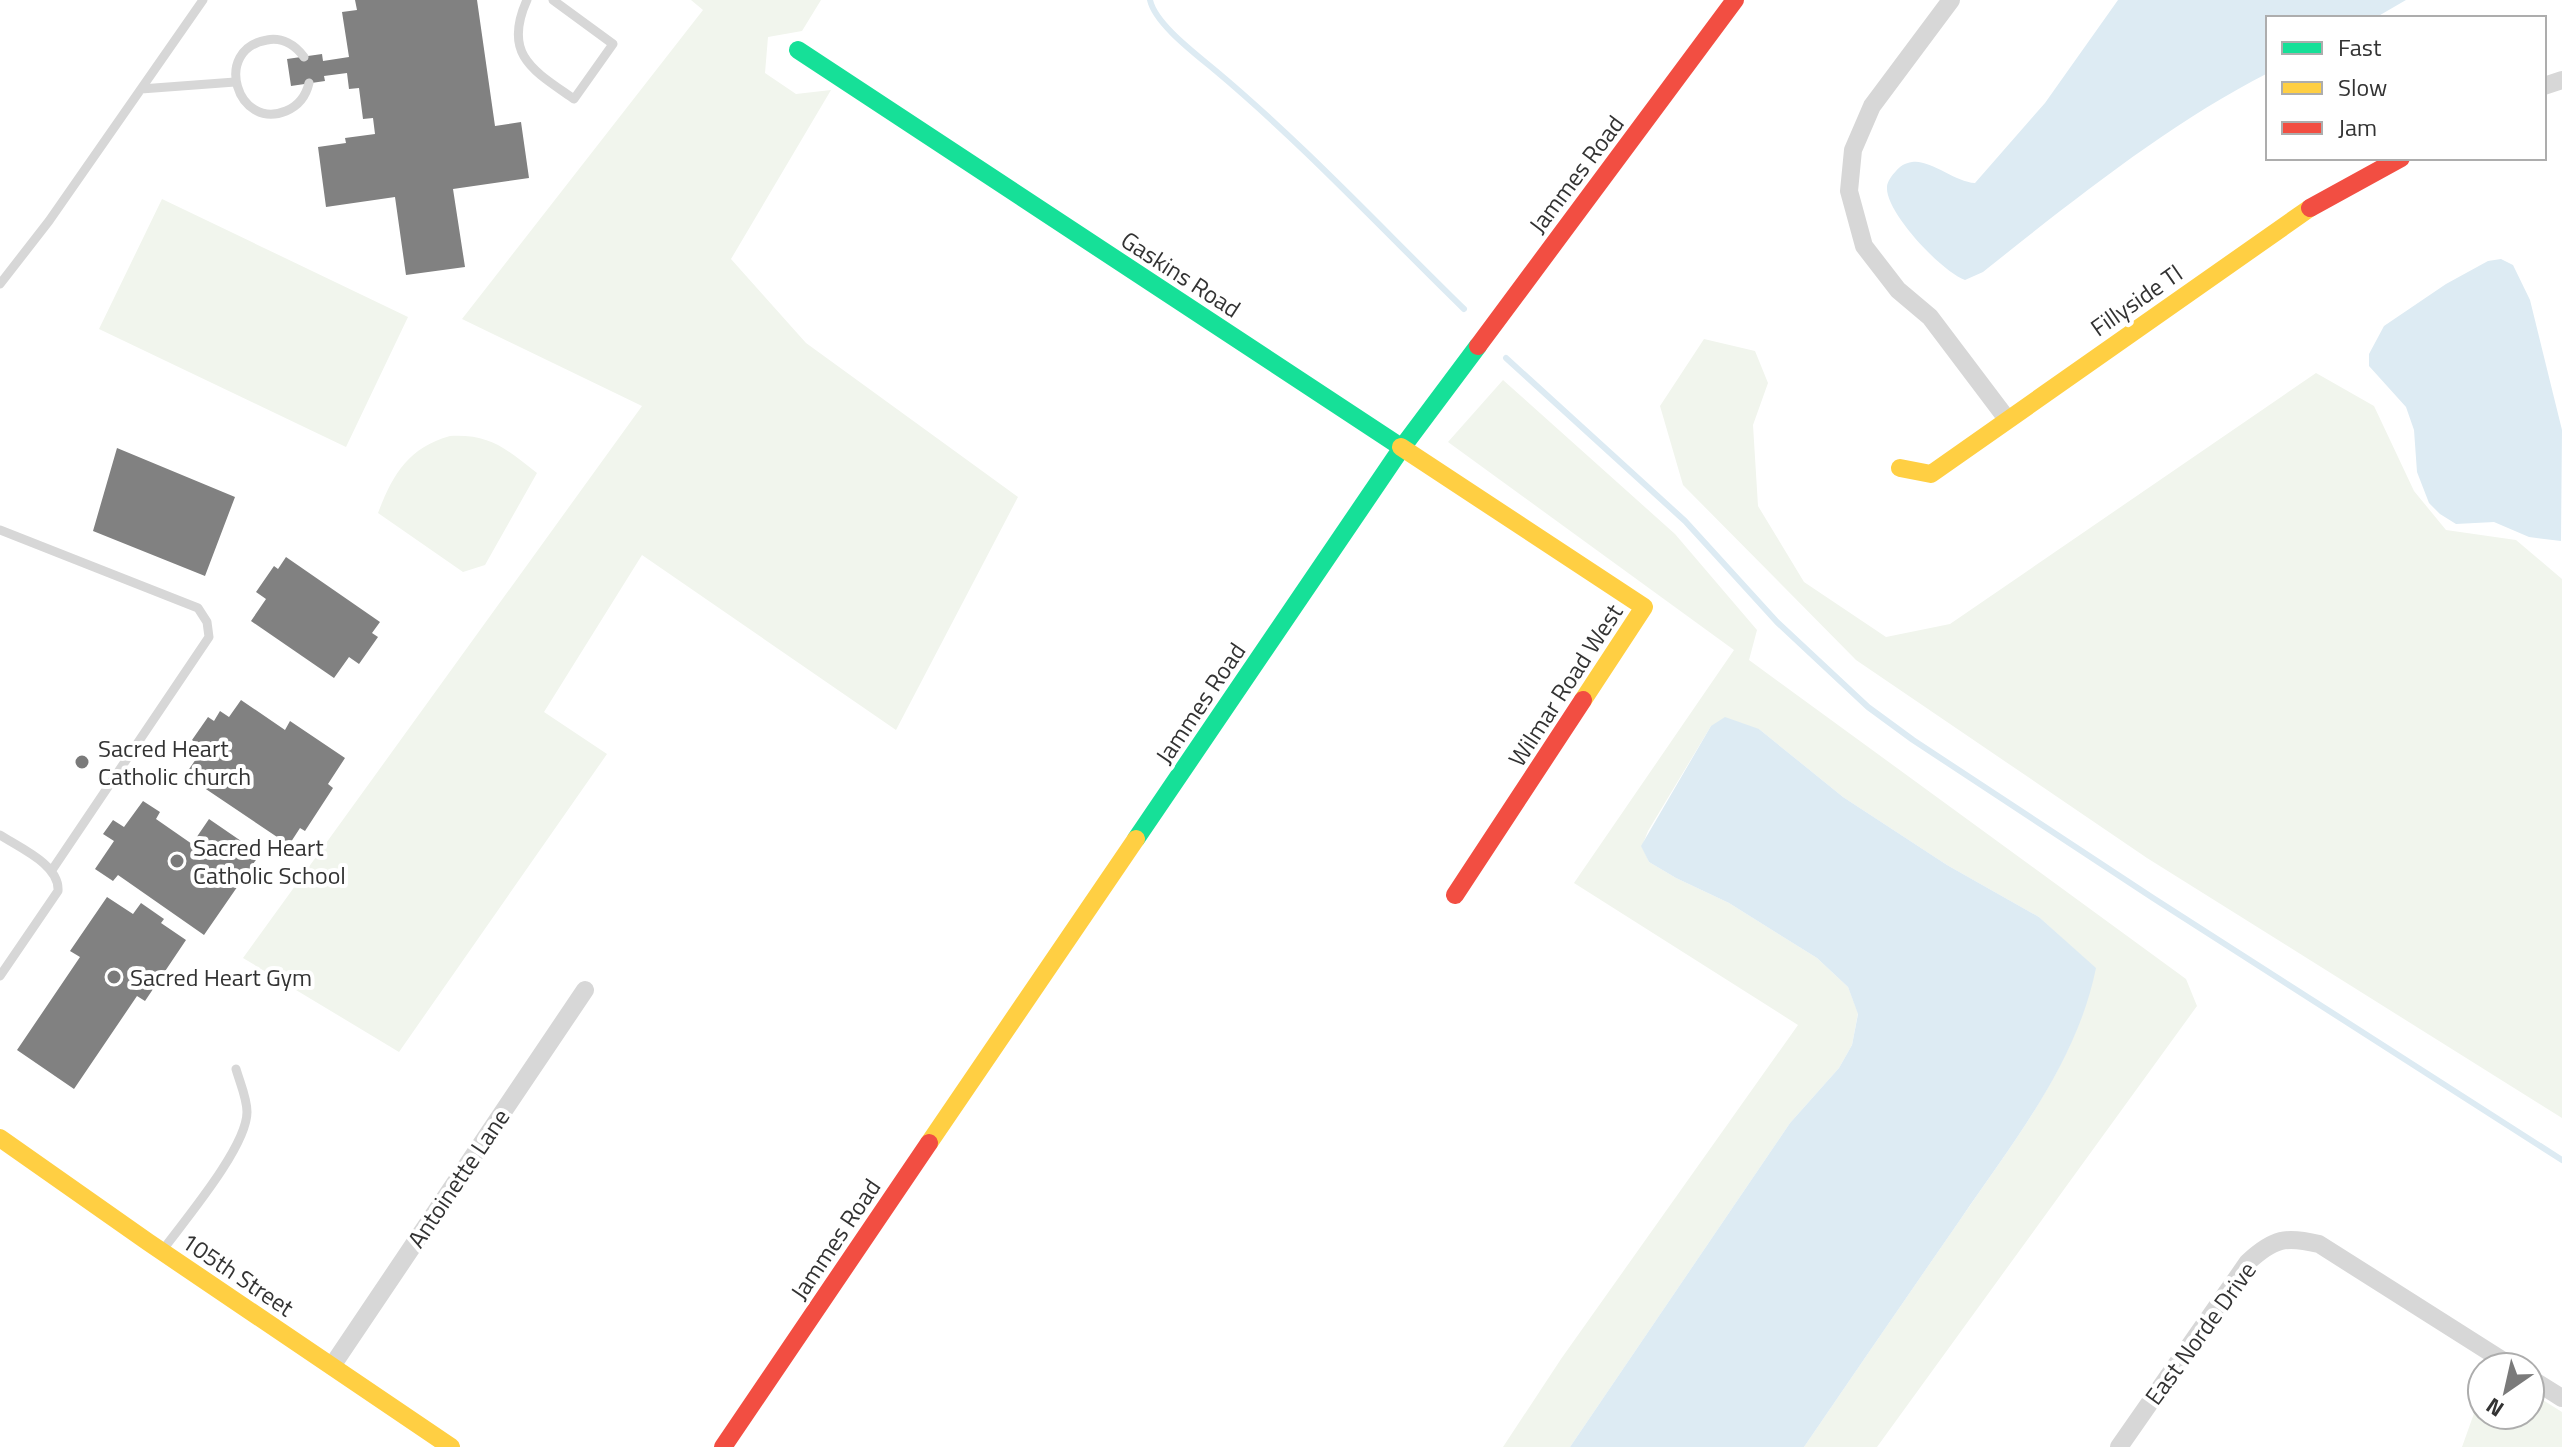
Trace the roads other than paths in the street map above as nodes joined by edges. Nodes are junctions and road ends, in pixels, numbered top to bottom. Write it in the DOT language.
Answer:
graph roads {
  1 [pos="203,0"];
  2 [pos="527,0"];
  3 [pos="553,0"];
  4 [pos="1735,0"];
  5 [pos="1951,0"];
  6 [pos="798,50"];
  7 [pos="304,57"];
  8 [pos="235,82"];
  9 [pos="309,83"];
  10 [pos="141,89"];
  11 [pos="2397,160"];
  12 [pos="0,284"];
  13 [pos="2007,419"];
  14 [pos="1401,449"];
  15 [pos="1900,468"];
  16 [pos="0,530"];
  17 [pos="1537,537"];
  18 [pos="0,835"];
  19 [pos="52,870"];
  20 [pos="1455,895"];
  21 [pos="0,976"];
  22 [pos="585,990"];
  23 [pos="236,1069"];
  24 [pos="0,1138"];
  25 [pos="162,1251"];
  26 [pos="2488,1351"];
  27 [pos="332,1366"];
  28 [pos="451,1447"];
  29 [pos="723,1447"];
  30 [pos="2119,1447"];
  1 -- 10 [label="lane"];
  2 -- 3 [label="lane"];
  4 -- 14 [label="street, Jammes Road"];
  5 -- 13 [label="street"];
  6 -- 14 [label="street, Gaskins Road"];
  7 -- 8 [label="lane"];
  8 -- 9 [label="lane"];
  8 -- 10 [label="lane"];
  10 -- 12 [label="lane"];
  11 -- 13 [label="street, Fillyside Tl"];
  13 -- 15 [label="street, Fillyside Tl"];
  14 -- 17 [label="street, Gaskins Road"];
  14 -- 29 [label="street, Jammes Road"];
  16 -- 19 [label="lane"];
  17 -- 20 [label="street, Wilmar Road West"];
  18 -- 19 [label="lane"];
  19 -- 21 [label="lane"];
  22 -- 27 [label="street, Antoinette Lane"];
  23 -- 25 [label="lane"];
  24 -- 25 [label="street, 105th Street"];
  25 -- 27 [label="street, 105th Street"];
  26 -- 30 [label="street, East Norde Drive"];
  27 -- 28 [label="street, 105th Street"];
}
